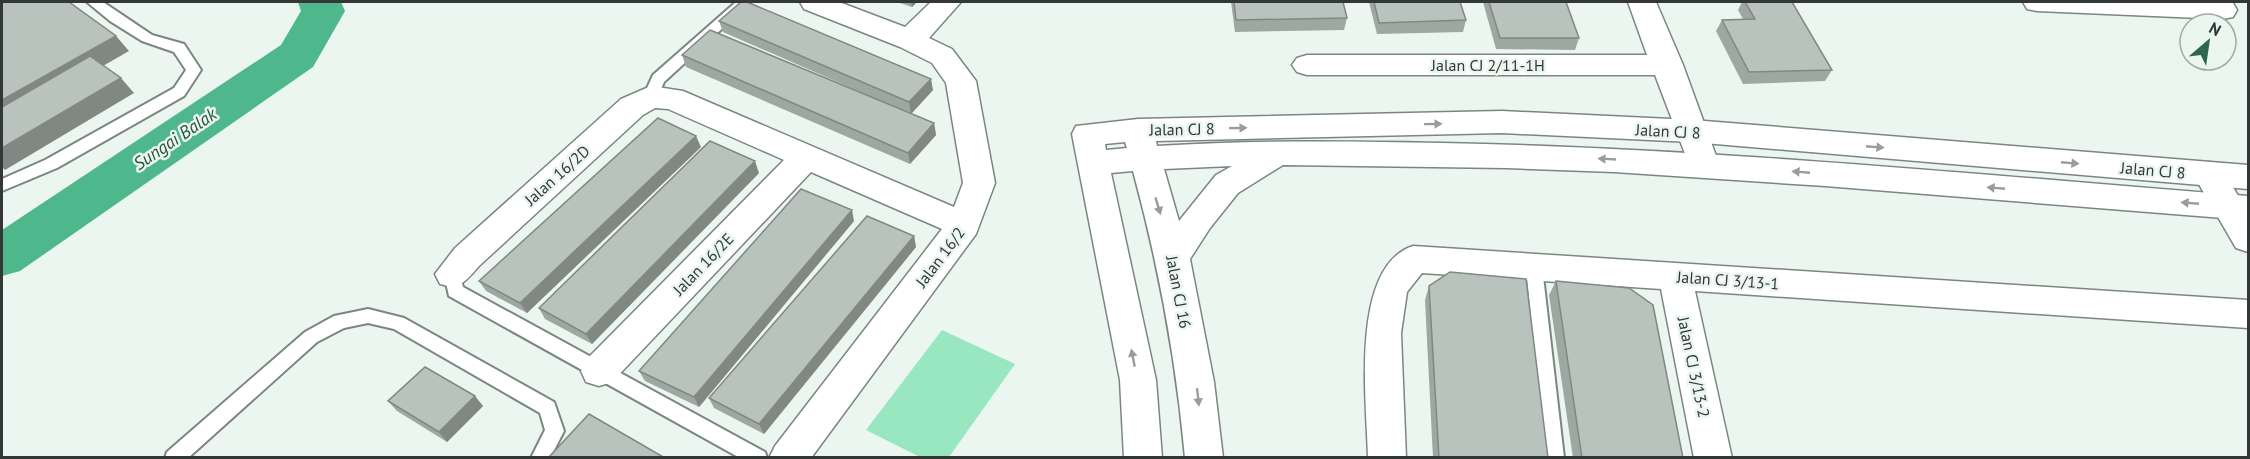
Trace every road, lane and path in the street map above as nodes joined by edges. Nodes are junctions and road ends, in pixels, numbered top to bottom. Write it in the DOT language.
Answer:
graph roads {
  1 [pos="94,2"];
  2 [pos="744,2"];
  3 [pos="814,2"];
  4 [pos="947,2"];
  5 [pos="1642,2"];
  6 [pos="2037,2"];
  7 [pos="2223,10"];
  8 [pos="910,40"];
  9 [pos="1307,65"];
  10 [pos="1668,65"];
  11 [pos="662,98"];
  12 [pos="1692,131"];
  13 [pos="1140,144"];
  14 [pos="1279,153"];
  15 [pos="807,157"];
  16 [pos="1703,164"];
  17 [pos="2209,174"];
  18 [pos="2248,177"];
  19 [pos="2,185"];
  20 [pos="2239,207"];
  21 [pos="964,225"];
  22 [pos="2248,239"];
  23 [pos="1173,258"];
  24 [pos="1534,267"];
  25 [pos="452,274"];
  26 [pos="1675,276"];
  27 [pos="2248,314"];
  28 [pos="599,371"];
  29 [pos="174,458"];
  30 [pos="540,458"];
  31 [pos="758,458"];
  32 [pos="788,458"];
  33 [pos="1143,458"];
  34 [pos="1204,458"];
  35 [pos="1387,458"];
  36 [pos="1555,458"];
  37 [pos="1713,458"];
  1 -- 19 [label="lane"];
  2 -- 11 [label="lane"];
  3 -- 8 [label="street, Jalan 16/2"];
  4 -- 8 [label="street"];
  5 -- 10 [label="street"];
  6 -- 7 [label="street"];
  8 -- 21 [label="street, Jalan 16/2"];
  9 -- 10 [label="street, Jalan CJ 2/11-1H"];
  10 -- 12 [label="street"];
  11 -- 15 [label="street"];
  11 -- 25 [label="street, Jalan 16/2D"];
  13 -- 12 [label="street, Jalan CJ 8, one-way"];
  12 -- 16 [label="street"];
  12 -- 17 [label="street, Jalan CJ 8, one-way"];
  13 -- 14 [label="street, Jalan CJ 8"];
  13 -- 23 [label="street, Jalan CJ 16, one-way"];
  33 -- 13 [label="street, Jalan CJ 8, one-way"];
  16 -- 14 [label="street, Jalan CJ 8, one-way"];
  14 -- 23 [label="street"];
  15 -- 21 [label="street"];
  15 -- 28 [label="street, Jalan 16/2E"];
  20 -- 16 [label="street, Jalan CJ 8, one-way"];
  17 -- 18 [label="street, Jalan CJ 8"];
  17 -- 20 [label="street"];
  20 -- 22 [label="street"];
  21 -- 32 [label="street, Jalan 16/2"];
  23 -- 34 [label="street, Jalan CJ 16, one-way"];
  24 -- 26 [label="street, Jalan CJ 3/13-1"];
  24 -- 35 [label="street, Jalan CJ 3/13-1"];
  24 -- 36 [label="lane"];
  25 -- 28 [label="lane"];
  26 -- 27 [label="street, Jalan CJ 3/13-1"];
  26 -- 37 [label="street, Jalan CJ 3/13-2"];
  28 -- 31 [label="lane"];
  29 -- 30 [label="lane"];
}
